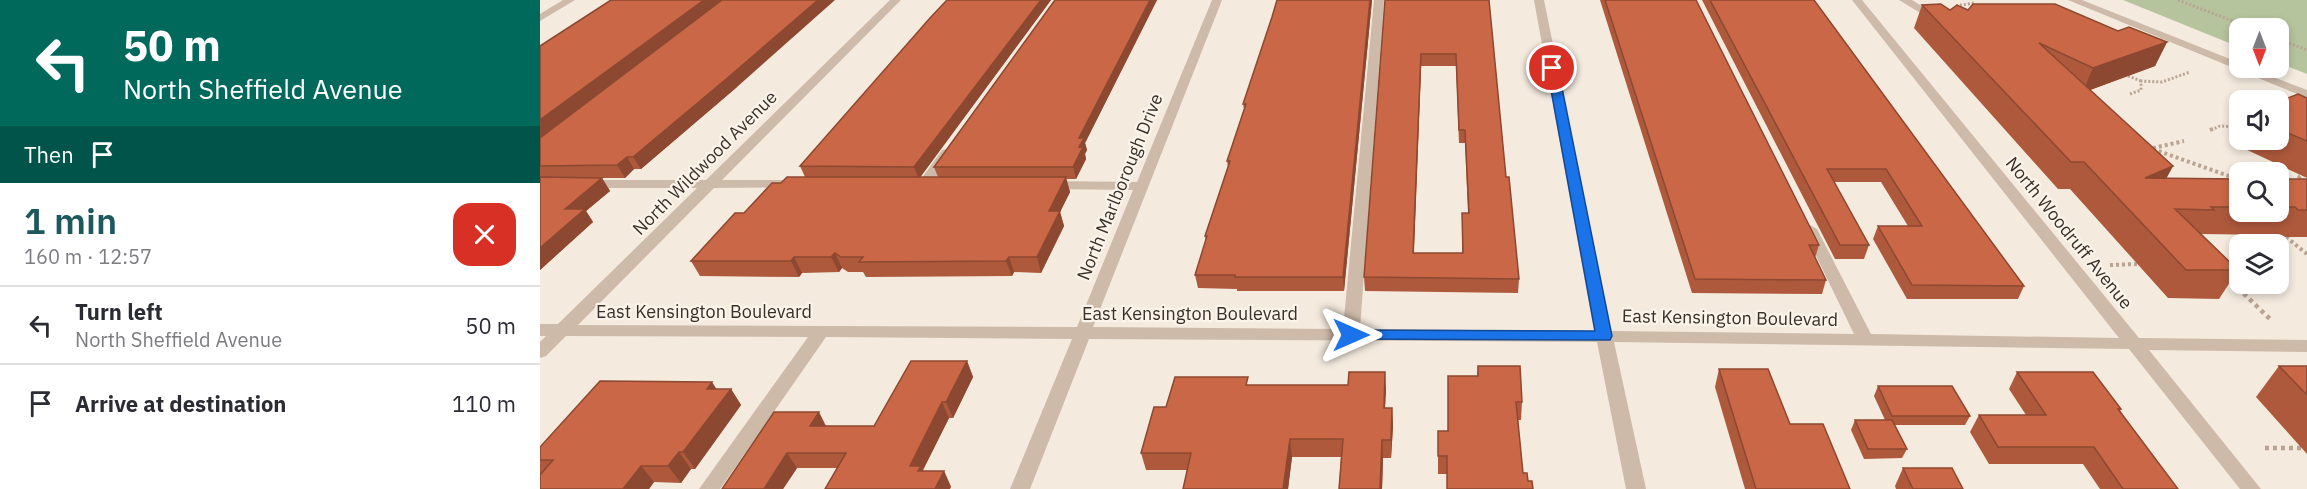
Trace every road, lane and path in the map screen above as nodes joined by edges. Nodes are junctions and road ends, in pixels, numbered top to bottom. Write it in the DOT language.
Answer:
graph roads {
  1 [pos="570,0"];
  2 [pos="896,0"];
  3 [pos="1217,0"];
  4 [pos="1379,0"];
  5 [pos="1539,0"];
  6 [pos="1857,0"];
  7 [pos="1904,0"];
  8 [pos="2073,0"];
  9 [pos="2178,0"];
  10 [pos="1974,3"];
  11 [pos="1950,4"];
  12 [pos="1956,6"];
  13 [pos="1964,11"];
  14 [pos="540,18"];
  15 [pos="1936,18"];
  16 [pos="2229,20"];
  17 [pos="2289,43"];
  18 [pos="2307,50"];
  19 [pos="2229,63"];
  20 [pos="2190,72"];
  21 [pos="2128,76"];
  22 [pos="2267,78"];
  23 [pos="2141,81"];
  24 [pos="2130,94"];
  25 [pos="2307,94"];
  26 [pos="2229,126"];
  27 [pos="2210,130"];
  28 [pos="2184,141"];
  29 [pos="952,146"];
  30 [pos="2307,172"];
  31 [pos="2229,176"];
  32 [pos="574,184"];
  33 [pos="710,184"];
  34 [pos="800,184"];
  35 [pos="947,185"];
  36 [pos="1038,185"];
  37 [pos="1142,186"];
  38 [pos="2296,187"];
  39 [pos="1806,221"];
  40 [pos="2289,239"];
  41 [pos="2307,254"];
  42 [pos="2138,264"];
  43 [pos="2110,265"];
  44 [pos="2220,274"];
  45 [pos="2271,320"];
  46 [pos="540,330"];
  47 [pos="561,330"];
  48 [pos="821,332"];
  49 [pos="1083,333"];
  50 [pos="1351,335"];
  51 [pos="1604,336"];
  52 [pos="1865,339"];
  53 [pos="2133,344"];
  54 [pos="2307,346"];
  55 [pos="540,352"];
  56 [pos="2265,448"];
  57 [pos="2301,448"];
  58 [pos="710,489"];
  59 [pos="1020,489"];
  60 [pos="1636,489"];
  61 [pos="2251,489"];
  1 -- 14 [label="street"];
  2 -- 33 [label="street, North Wildwood Avenue"];
  3 -- 37 [label="street, North Marlborough Drive"];
  4 -- 50 [label="street"];
  5 -- 51 [label="street"];
  6 -- 53 [label="street, North Woodruff Avenue"];
  7 -- 15 [label="street"];
  8 -- 19 [label="street"];
  9 -- 16 [label="path"];
  10 -- 12 [label="path"];
  11 -- 12 [label="path"];
  12 -- 13 [label="path"];
  17 -- 18 [label="path"];
  20 -- 23 [label="path"];
  21 -- 23 [label="path"];
  22 -- 25 [label="street"];
  23 -- 24 [label="path"];
  26 -- 27 [label="path"];
  28 -- 31 [label="path"];
  29 -- 35 [label="street"];
  30 -- 38 [label="path"];
  32 -- 33 [label="street"];
  33 -- 34 [label="street"];
  33 -- 47 [label="street, North Wildwood Avenue"];
  36 -- 37 [label="street"];
  37 -- 49 [label="street, North Marlborough Drive"];
  39 -- 52 [label="street"];
  40 -- 41 [label="path"];
  42 -- 43 [label="path"];
  44 -- 45 [label="path"];
  46 -- 47 [label="street, East Kensington Boulevard"];
  47 -- 48 [label="street, East Kensington Boulevard"];
  47 -- 55 [label="street, North Wildwood Avenue"];
  48 -- 49 [label="street, East Kensington Boulevard"];
  48 -- 58 [label="street"];
  49 -- 50 [label="street, East Kensington Boulevard"];
  49 -- 59 [label="street, North Marlborough Drive"];
  50 -- 51 [label="street, East Kensington Boulevard"];
  51 -- 52 [label="street, East Kensington Boulevard"];
  51 -- 60 [label="street"];
  52 -- 53 [label="street, East Kensington Boulevard"];
  53 -- 54 [label="street, East Kensington Boulevard"];
  53 -- 61 [label="street, North Woodruff Avenue"];
  56 -- 57 [label="path"];
}
